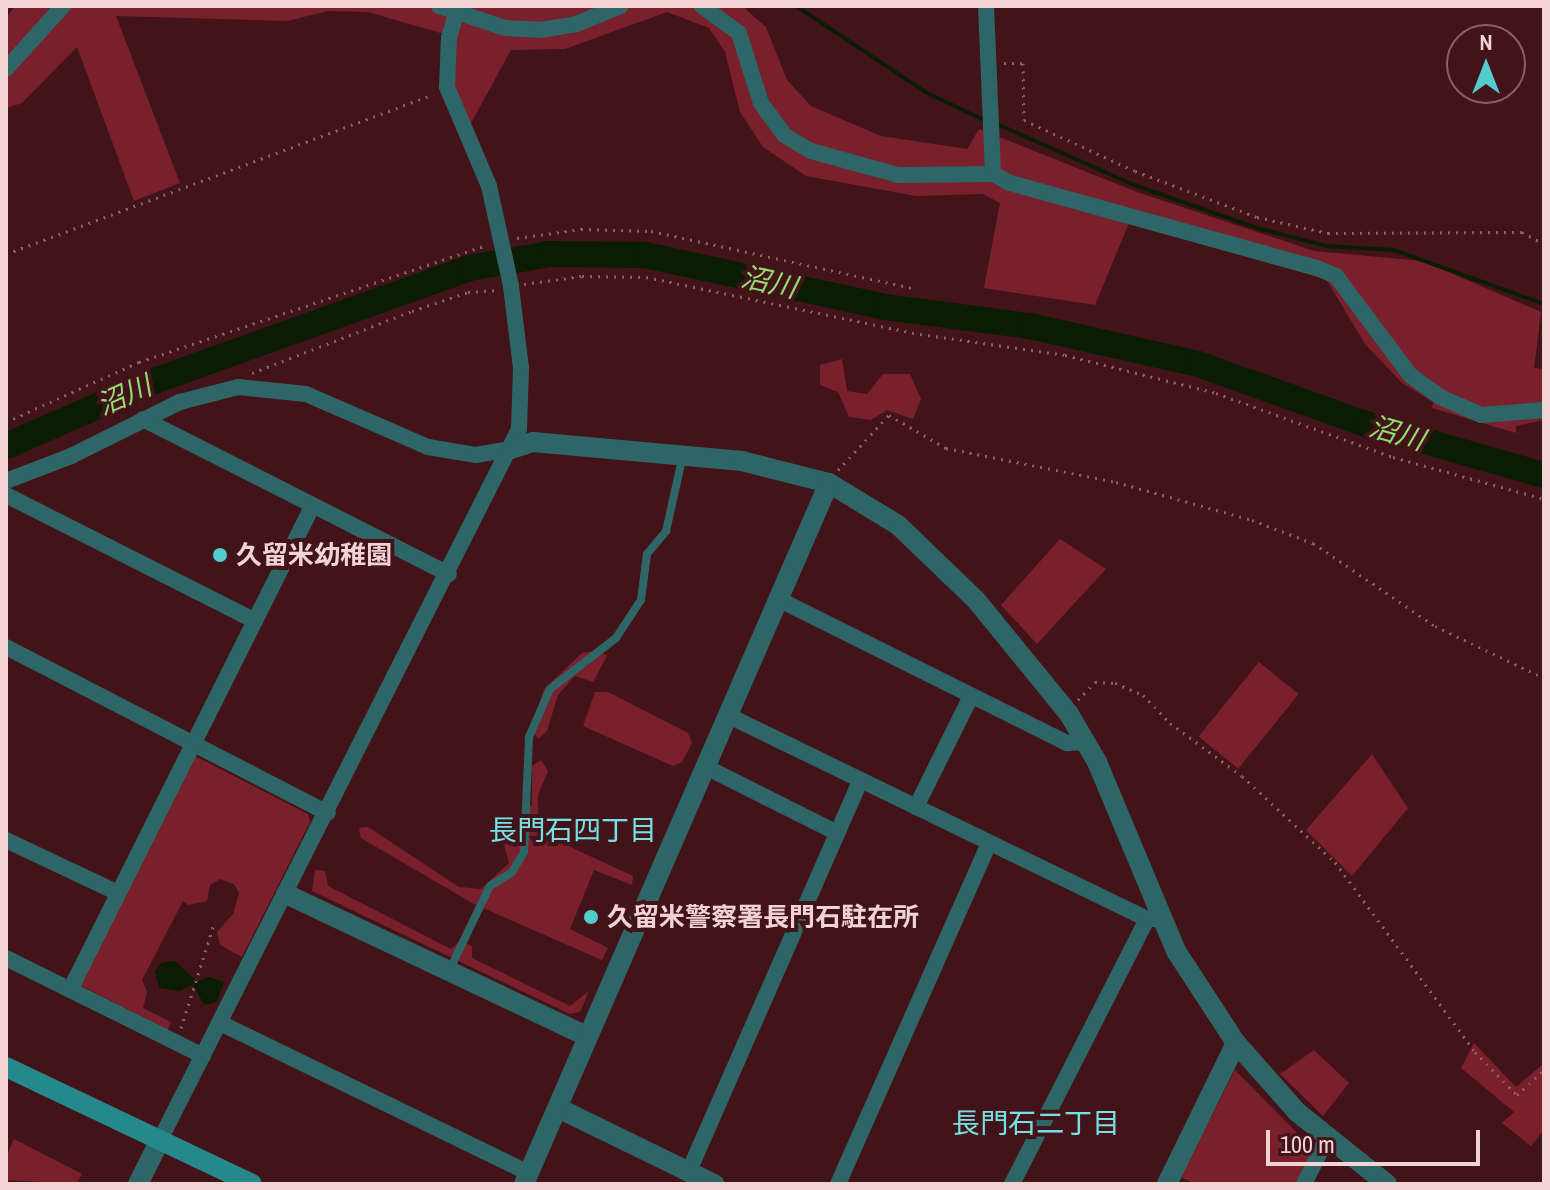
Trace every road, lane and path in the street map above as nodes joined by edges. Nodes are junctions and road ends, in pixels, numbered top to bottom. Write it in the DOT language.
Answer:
graph roads {
  1 [pos="63,6"];
  2 [pos="439,6"];
  3 [pos="621,6"];
  4 [pos="702,6"];
  5 [pos="986,6"];
  6 [pos="457,10"];
  7 [pos="989,63"];
  8 [pos="6,69"];
  9 [pos="447,87"];
  10 [pos="993,174"];
  11 [pos="501,240"];
  12 [pos="1544,244"];
  13 [pos="6,254"];
  14 [pos="511,286"];
  15 [pos="913,288"];
  16 [pos="238,387"];
  17 [pos="1544,410"];
  18 [pos="143,419"];
  19 [pos="6,422"];
  20 [pos="511,449"];
  21 [pos="684,454"];
  22 [pos="6,481"];
  23 [pos="829,483"];
  24 [pos="6,495"];
  25 [pos="1544,499"];
  26 [pos="313,505"];
  27 [pos="449,574"];
  28 [pos="778,599"];
  29 [pos="255,621"];
  30 [pos="6,647"];
  31 [pos="1544,678"];
  32 [pos="971,696"];
  33 [pos="1069,714"];
  34 [pos="727,715"];
  35 [pos="1087,742"];
  36 [pos="193,744"];
  37 [pos="704,766"];
  38 [pos="861,780"];
  39 [pos="916,807"];
  40 [pos="328,813"];
  41 [pos="837,833"];
  42 [pos="6,840"];
  43 [pos="989,843"];
  44 [pos="118,893"];
  45 [pos="286,894"];
  46 [pos="1154,919"];
  47 [pos="215,921"];
  48 [pos="6,958"];
  49 [pos="449,971"];
  50 [pos="71,988"];
  51 [pos="220,1023"];
  52 [pos="586,1036"];
  53 [pos="177,1042"];
  54 [pos="1236,1043"];
  55 [pos="203,1056"];
  56 [pos="6,1067"];
  57 [pos="1544,1070"];
  58 [pos="558,1108"];
  59 [pos="1327,1138"];
  60 [pos="160,1140"];
  61 [pos="689,1171"];
  62 [pos="526,1178"];
  63 [pos="138,1184"];
  64 [pos="252,1184"];
  65 [pos="714,1184"];
  66 [pos="838,1184"];
  67 [pos="1012,1184"];
  68 [pos="1167,1184"];
  69 [pos="1304,1184"];
  70 [pos="1387,1184"];
  1 -- 8 [label="street"];
  2 -- 6 [label="street"];
  3 -- 6 [label="street"];
  4 -- 10 [label="street"];
  5 -- 7 [label="street"];
  6 -- 9 [label="street"];
  7 -- 10 [label="street"];
  7 -- 12 [label="path"];
  9 -- 11 [label="street"];
  9 -- 13 [label="path"];
  10 -- 17 [label="street"];
  11 -- 14 [label="street"];
  11 -- 15 [label="path"];
  11 -- 19 [label="path"];
  14 -- 16 [label="path"];
  14 -- 20 [label="street"];
  14 -- 25 [label="path"];
  16 -- 18 [label="street"];
  16 -- 20 [label="street"];
  18 -- 22 [label="street"];
  18 -- 26 [label="street"];
  20 -- 21 [label="street"];
  20 -- 27 [label="street"];
  21 -- 23 [label="street"];
  21 -- 49 [label="lane"];
  23 -- 28 [label="street"];
  23 -- 31 [label="path"];
  23 -- 33 [label="street"];
  24 -- 29 [label="street"];
  26 -- 27 [label="street"];
  26 -- 29 [label="street"];
  27 -- 40 [label="street"];
  28 -- 32 [label="street"];
  28 -- 34 [label="street"];
  29 -- 36 [label="street"];
  30 -- 36 [label="street"];
  32 -- 35 [label="street"];
  32 -- 39 [label="street"];
  33 -- 35 [label="street"];
  33 -- 57 [label="path"];
  34 -- 37 [label="street"];
  34 -- 38 [label="street"];
  35 -- 46 [label="street"];
  36 -- 40 [label="street"];
  36 -- 44 [label="street"];
  37 -- 41 [label="street"];
  37 -- 52 [label="street"];
  38 -- 39 [label="street"];
  38 -- 41 [label="street"];
  39 -- 43 [label="street"];
  40 -- 45 [label="street"];
  41 -- 61 [label="street"];
  42 -- 44 [label="street"];
  43 -- 46 [label="street"];
  43 -- 66 [label="street"];
  44 -- 50 [label="street"];
  45 -- 49 [label="street"];
  45 -- 51 [label="street"];
  46 -- 54 [label="street"];
  46 -- 67 [label="street"];
  47 -- 53 [label="path"];
  48 -- 50 [label="street"];
  49 -- 52 [label="street"];
  50 -- 53 [label="street"];
  51 -- 55 [label="street"];
  51 -- 62 [label="street"];
  52 -- 58 [label="street"];
  53 -- 55 [label="street"];
  54 -- 59 [label="street"];
  54 -- 68 [label="street"];
  55 -- 60 [label="street"];
  56 -- 60 [label="main road"];
  58 -- 61 [label="street"];
  58 -- 62 [label="street"];
  59 -- 69 [label="street"];
  59 -- 70 [label="street"];
  60 -- 63 [label="street"];
  60 -- 64 [label="main road"];
  61 -- 65 [label="street"];
}
